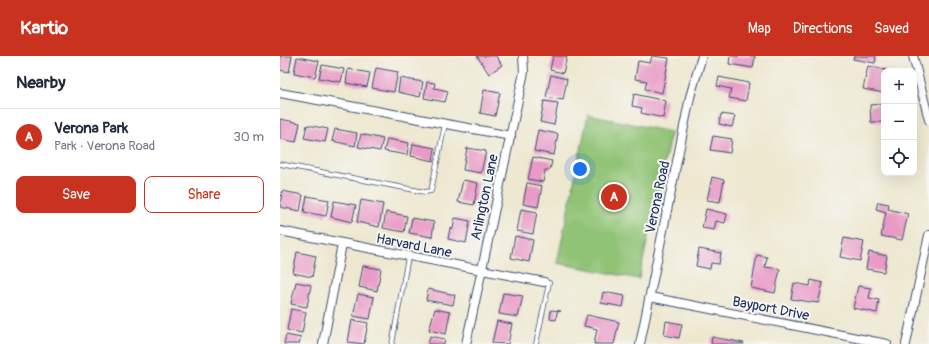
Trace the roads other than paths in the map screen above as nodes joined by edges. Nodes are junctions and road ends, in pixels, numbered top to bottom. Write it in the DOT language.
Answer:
graph roads {
  1 [pos="523,56"];
  2 [pos="702,56"];
  3 [pos="913,56"];
  4 [pos="280,93"];
  5 [pos="929,120"];
  6 [pos="445,124"];
  7 [pos="511,136"];
  8 [pos="280,164"];
  9 [pos="280,231"];
  10 [pos="929,235"];
  11 [pos="342,244"];
  12 [pos="408,257"];
  13 [pos="482,271"];
  14 [pos="544,282"];
  15 [pos="650,297"];
  16 [pos="323,344"];
  17 [pos="392,344"];
  18 [pos="466,344"];
  19 [pos="536,344"];
  20 [pos="640,344"];
  21 [pos="887,344"];
  22 [pos="906,344"];
  1 -- 7 [label="street, Arlington Lane"];
  2 -- 15 [label="street, Verona Road"];
  3 -- 5 [label="street"];
  4 -- 6 [label="street"];
  6 -- 7 [label="street"];
  6 -- 8 [label="lane"];
  7 -- 13 [label="street, Arlington Lane"];
  9 -- 11 [label="street, Harvard Lane"];
  10 -- 22 [label="street"];
  11 -- 12 [label="street, Harvard Lane"];
  11 -- 16 [label="street"];
  12 -- 13 [label="street, Harvard Lane"];
  12 -- 17 [label="lane"];
  13 -- 14 [label="street, Harvard Lane"];
  13 -- 18 [label="street, Arlington Lane"];
  14 -- 19 [label="lane"];
  15 -- 20 [label="street, Verona Road"];
  15 -- 21 [label="street, Bayport Drive"];
}
